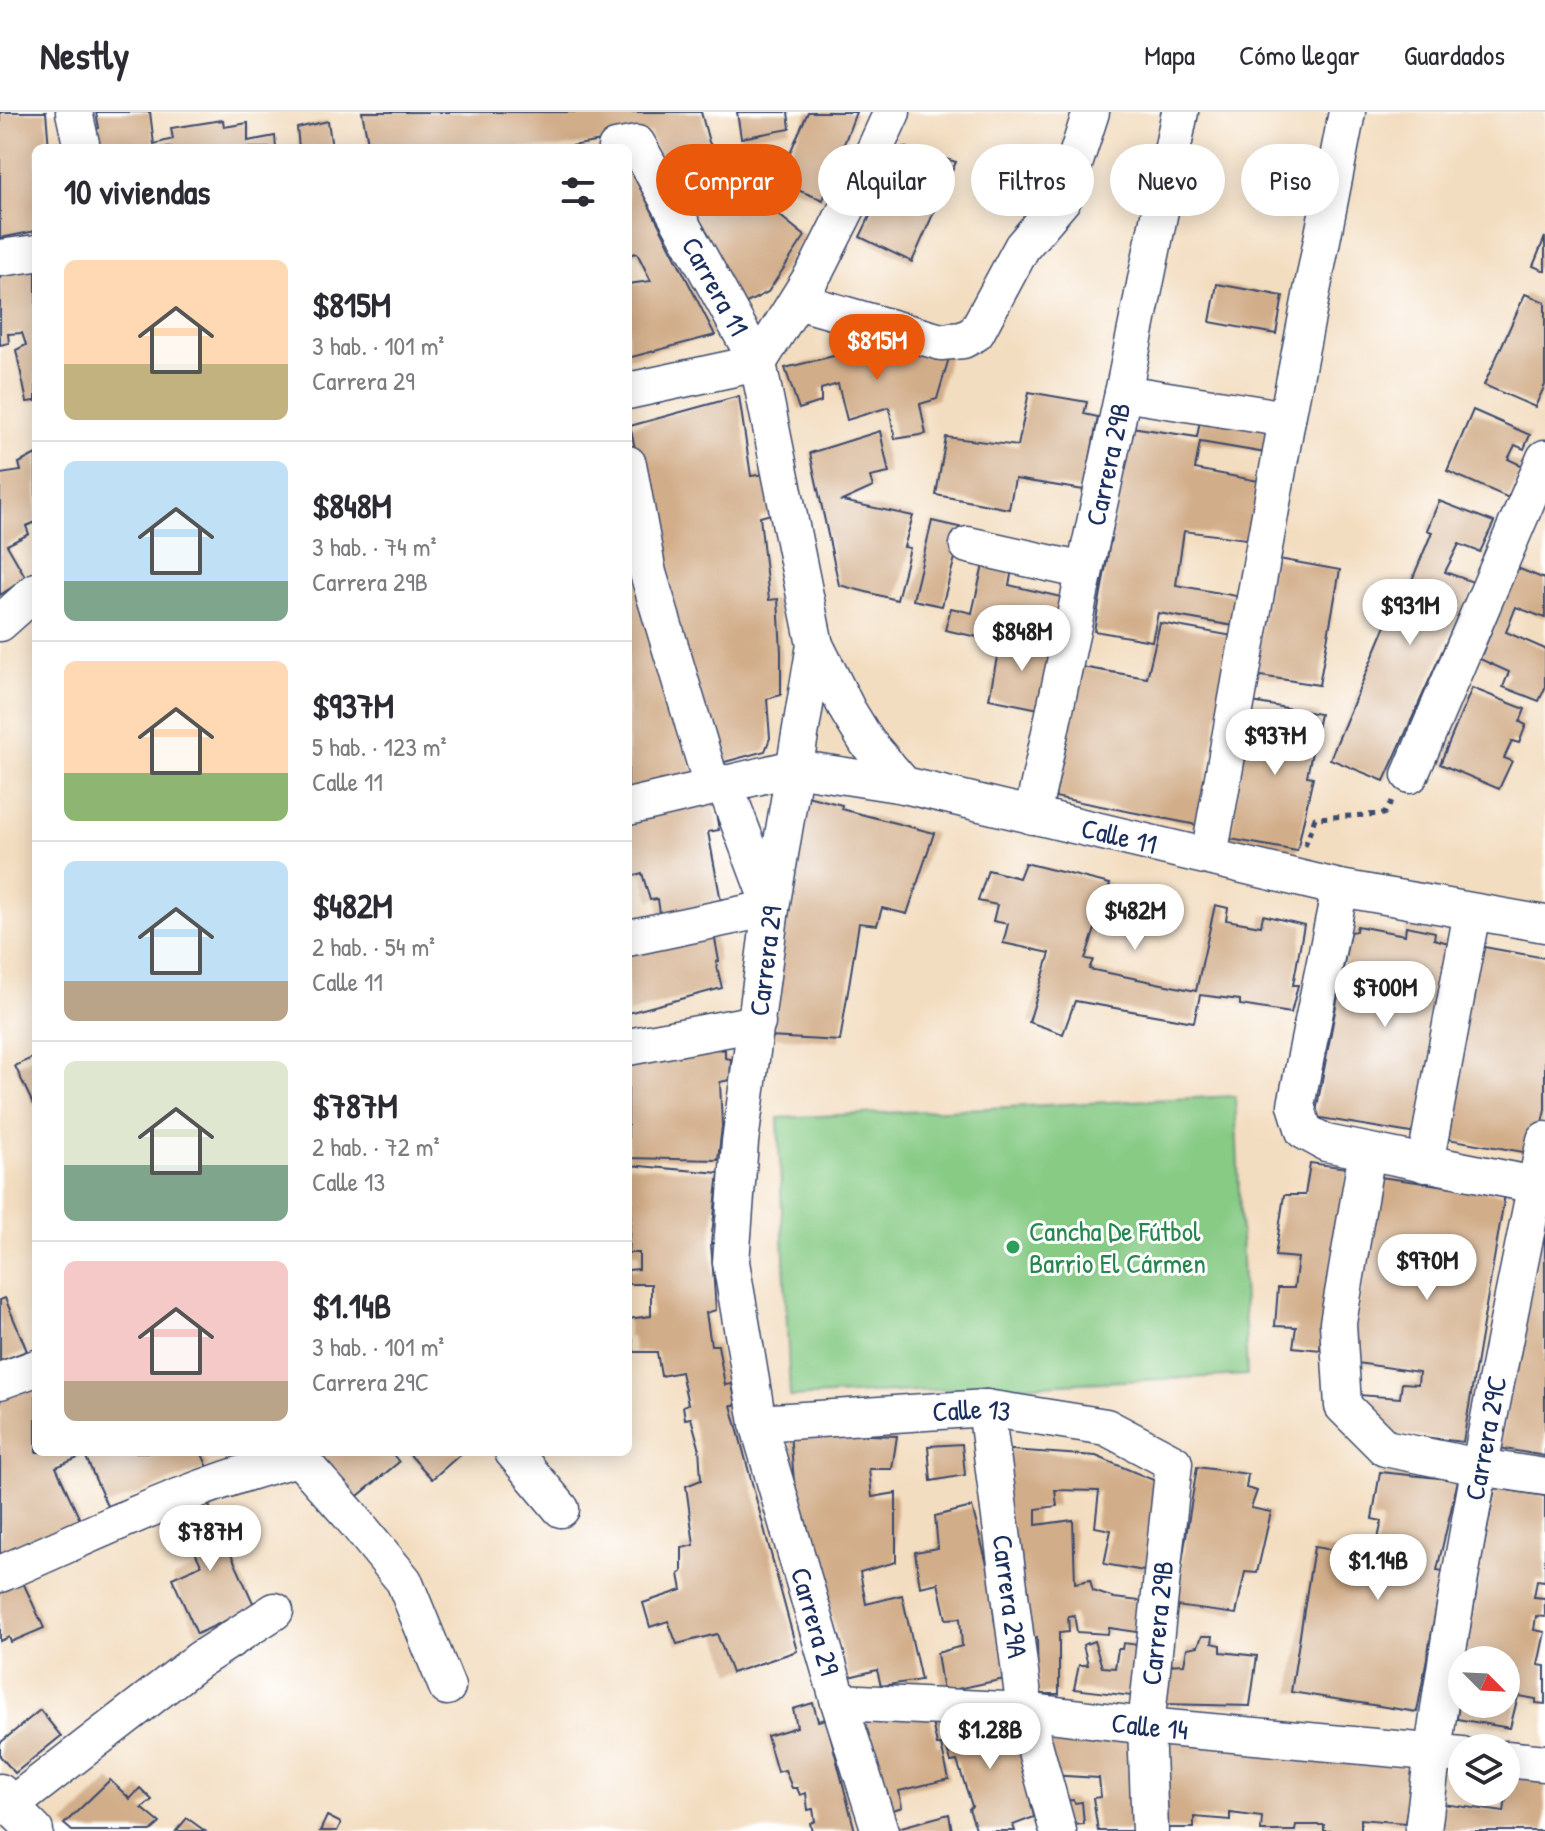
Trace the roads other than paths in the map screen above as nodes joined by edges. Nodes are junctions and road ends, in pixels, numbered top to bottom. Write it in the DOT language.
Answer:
graph roads {
  1 [pos="74,112"];
  2 [pos="892,112"];
  3 [pos="1091,112"];
  4 [pos="1180,112"];
  5 [pos="1347,112"];
  6 [pos="81,144"];
  7 [pos="632,145"];
  8 [pos="32,254"];
  9 [pos="0,258"];
  10 [pos="797,301"];
  11 [pos="758,363"];
  12 [pos="632,390"];
  13 [pos="1123,393"];
  14 [pos="1287,419"];
  15 [pos="1545,458"];
  16 [pos="632,486"];
  17 [pos="968,545"];
  18 [pos="1084,571"];
  19 [pos="32,595"];
  20 [pos="0,623"];
  21 [pos="815,645"];
  22 [pos="794,768"];
  23 [pos="1410,775"];
  24 [pos="718,785"];
  25 [pos="904,785"];
  26 [pos="632,806"];
  27 [pos="1032,816"];
  28 [pos="1209,856"];
  29 [pos="1340,888"];
  30 [pos="771,908"];
  31 [pos="1472,912"];
  32 [pos="1545,924"];
  33 [pos="632,937"];
  34 [pos="757,1023"];
  35 [pos="632,1046"];
  36 [pos="1545,1140"];
  37 [pos="1367,1152"];
  38 [pos="1425,1164"];
  39 [pos="1540,1186"];
  40 [pos="32,1369"];
  41 [pos="0,1381"];
  42 [pos="986,1408"];
  43 [pos="758,1423"];
  44 [pos="516,1456"];
  45 [pos="1174,1463"];
  46 [pos="1479,1467"];
  47 [pos="1545,1477"];
  48 [pos="561,1509"];
  49 [pos="0,1574"];
  50 [pos="275,1611"];
  51 [pos="447,1687"];
  52 [pos="839,1702"];
  53 [pos="1025,1711"];
  54 [pos="1146,1726"];
  55 [pos="1447,1753"];
  56 [pos="1520,1760"];
  57 [pos="1545,1763"];
  58 [pos="5,1799"];
  59 [pos="35,1831"];
  60 [pos="880,1831"];
  61 [pos="1058,1831"];
  62 [pos="1150,1831"];
  63 [pos="1423,1831"];
  1 -- 6 [label="street"];
  2 -- 10 [label="street"];
  3 -- 10 [label="street"];
  4 -- 13 [label="street, Carrera 29B"];
  5 -- 14 [label="street"];
  7 -- 11 [label="street, Carrera 11"];
  8 -- 9 [label="street"];
  10 -- 11 [label="street"];
  11 -- 12 [label="street"];
  11 -- 21 [label="street, Carrera 29"];
  13 -- 14 [label="street"];
  13 -- 18 [label="street, Carrera 29B"];
  14 -- 28 [label="street"];
  15 -- 23 [label="street"];
  16 -- 24 [label="street"];
  17 -- 18 [label="street"];
  18 -- 27 [label="street, Carrera 29B"];
  19 -- 20 [label="street"];
  21 -- 22 [label="street, Carrera 29"];
  21 -- 25 [label="street"];
  22 -- 24 [label="street"];
  22 -- 25 [label="street, Calle 11"];
  22 -- 30 [label="street, Carrera 29"];
  24 -- 26 [label="street"];
  24 -- 30 [label="street"];
  25 -- 27 [label="street, Calle 11"];
  27 -- 28 [label="street, Calle 11"];
  28 -- 29 [label="street, Calle 11"];
  29 -- 31 [label="street, Calle 11"];
  29 -- 37 [label="street"];
  30 -- 33 [label="street"];
  30 -- 34 [label="street, Carrera 29"];
  31 -- 32 [label="street, Calle 11"];
  31 -- 38 [label="street"];
  34 -- 35 [label="street"];
  34 -- 43 [label="street, Carrera 29"];
  36 -- 39 [label="street, Carrera 29C"];
  37 -- 38 [label="street"];
  37 -- 46 [label="street"];
  38 -- 39 [label="street"];
  39 -- 46 [label="street, Carrera 29C"];
  40 -- 41 [label="street"];
  42 -- 43 [label="street, Calle 13"];
  42 -- 45 [label="street, Calle 13"];
  42 -- 53 [label="street, Carrera 29A"];
  43 -- 52 [label="street, Carrera 29"];
  44 -- 48 [label="street"];
  45 -- 54 [label="street, Carrera 29B"];
  46 -- 47 [label="street"];
  46 -- 55 [label="street, Carrera 29C"];
  49 -- 51 [label="street"];
  50 -- 58 [label="street"];
  52 -- 53 [label="street, Calle 14"];
  52 -- 60 [label="street, Carrera 29"];
  53 -- 54 [label="street, Calle 14"];
  53 -- 61 [label="street, Carrera 29A"];
  54 -- 55 [label="street, Calle 14"];
  54 -- 62 [label="street, Carrera 29B"];
  55 -- 63 [label="street, Carrera 29C"];
  56 -- 57 [label="street"];
  58 -- 59 [label="street"];
}
